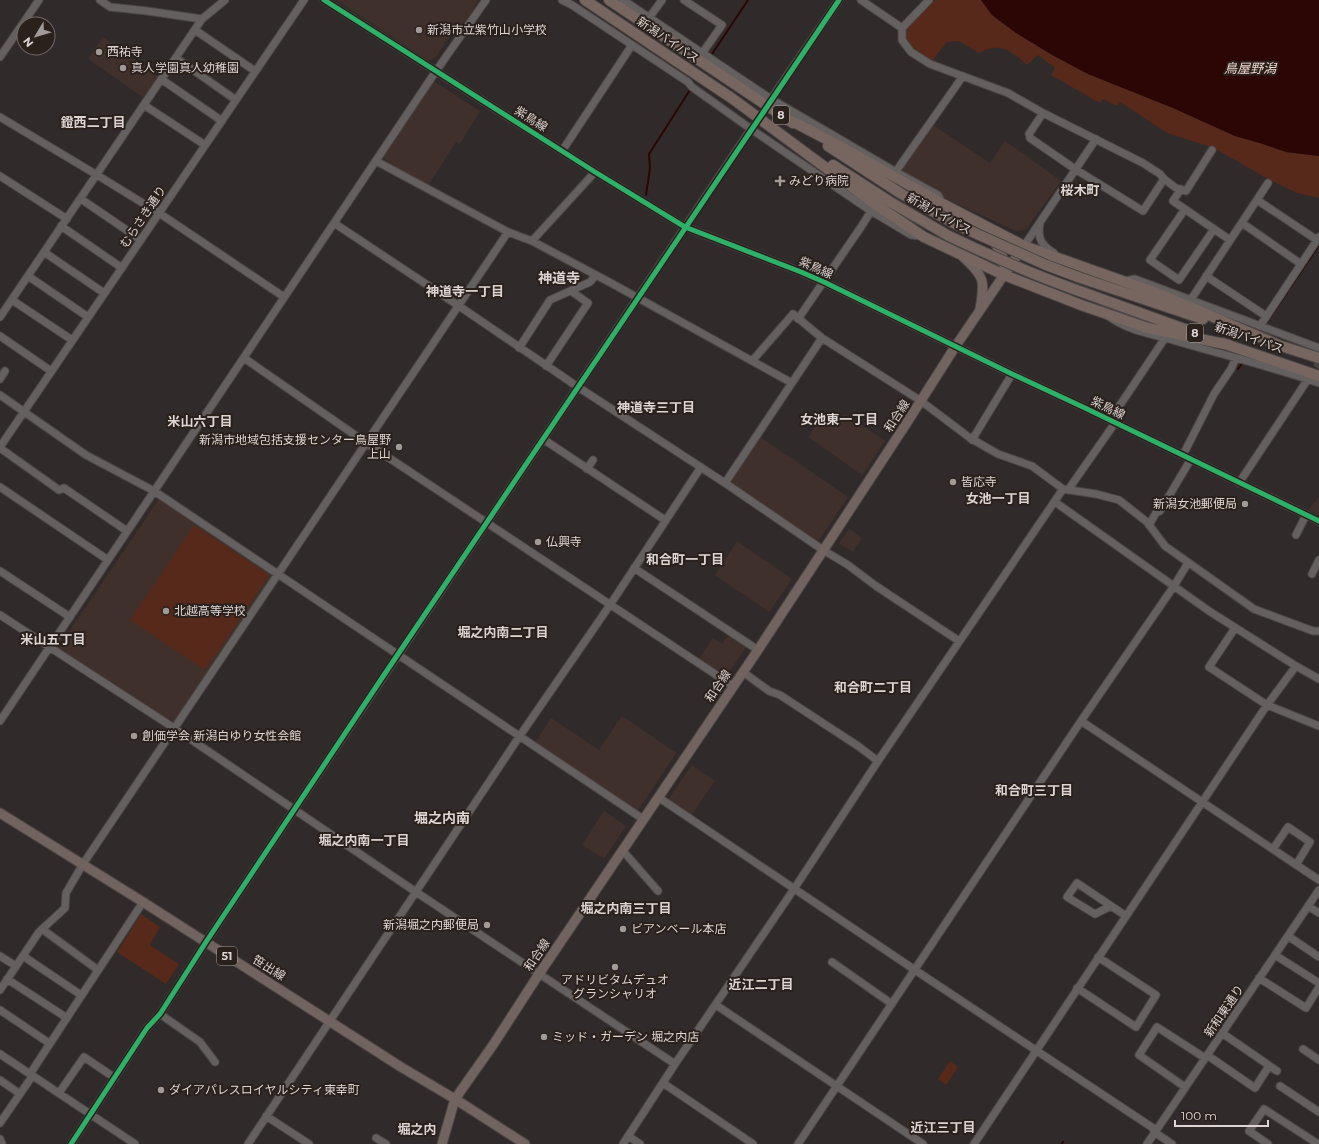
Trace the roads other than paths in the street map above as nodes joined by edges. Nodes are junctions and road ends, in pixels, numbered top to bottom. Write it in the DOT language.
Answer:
graph roads {
  1 [pos="39,0"];
  2 [pos="100,0"];
  3 [pos="126,0"];
  4 [pos="225,0"];
  5 [pos="304,0"];
  6 [pos="324,0"];
  7 [pos="486,0"];
  8 [pos="562,0"];
  9 [pos="585,0"];
  10 [pos="609,0"];
  11 [pos="623,0"];
  12 [pos="662,0"];
  13 [pos="684,0"];
  14 [pos="839,0"];
  15 [pos="861,0"];
  16 [pos="929,0"];
  17 [pos="126,8"];
  18 [pos="649,18"];
  19 [pos="202,19"];
  20 [pos="902,28"];
  21 [pos="195,30"];
  22 [pos="632,45"];
  23 [pos="703,52"];
  24 [pos="0,57"];
  25 [pos="176,58"];
  26 [pos="255,71"];
  27 [pos="436,71"];
  28 [pos="963,76"];
  29 [pos="162,79"];
  30 [pos="729,96"];
  31 [pos="236,100"];
  32 [pos="770,100"];
  33 [pos="144,105"];
  34 [pos="1043,113"];
  35 [pos="0,117"];
  36 [pos="788,119"];
  37 [pos="222,121"];
  38 [pos="752,127"];
  39 [pos="1096,139"];
  40 [pos="205,145"];
  41 [pos="1212,150"];
  42 [pos="562,151"];
  43 [pos="376,161"];
  44 [pos="1075,168"];
  45 [pos="595,172"];
  46 [pos="895,173"];
  47 [pos="97,174"];
  48 [pos="0,176"];
  49 [pos="1164,179"];
  50 [pos="1268,183"];
  51 [pos="1181,190"];
  52 [pos="81,198"];
  53 [pos="1257,200"];
  54 [pos="943,204"];
  55 [pos="872,209"];
  56 [pos="1185,209"];
  57 [pos="159,213"];
  58 [pos="67,219"];
  59 [pos="1041,220"];
  60 [pos="977,222"];
  61 [pos="334,223"];
  62 [pos="1242,223"];
  63 [pos="61,226"];
  64 [pos="685,227"];
  65 [pos="1214,229"];
  66 [pos="508,232"];
  67 [pos="924,237"];
  68 [pos="1318,239"];
  69 [pos="141,240"];
  70 [pos="1230,240"];
  71 [pos="532,241"];
  72 [pos="1024,246"];
  73 [pos="947,248"];
  74 [pos="44,252"];
  75 [pos="1060,259"];
  76 [pos="1301,264"];
  77 [pos="122,268"];
  78 [pos="596,275"];
  79 [pos="1004,275"];
  80 [pos="28,276"];
  81 [pos="1206,276"];
  82 [pos="1123,281"];
  83 [pos="824,282"];
  84 [pos="571,291"];
  85 [pos="104,294"];
  86 [pos="284,297"];
  87 [pos="638,298"];
  88 [pos="1065,299"];
  89 [pos="12,300"];
  90 [pos="1190,301"];
  91 [pos="459,306"];
  92 [pos="979,312"];
  93 [pos="1103,313"];
  94 [pos="1266,316"];
  95 [pos="0,317"];
  96 [pos="88,317"];
  97 [pos="798,319"];
  98 [pos="1260,326"];
  99 [pos="0,336"];
  100 [pos="1166,336"];
  101 [pos="822,338"];
  102 [pos="72,340"];
  103 [pos="1229,345"];
  104 [pos="1281,346"];
  105 [pos="955,347"];
  106 [pos="519,348"];
  107 [pos="1319,348"];
  108 [pos="244,358"];
  109 [pos="1236,358"];
  110 [pos="1319,358"];
  111 [pos="752,361"];
  112 [pos="546,366"];
  113 [pos="5,371"];
  114 [pos="51,371"];
  115 [pos="1012,374"];
  116 [pos="1319,376"];
  117 [pos="0,379"];
  118 [pos="1308,379"];
  119 [pos="1319,383"];
  120 [pos="792,384"];
  121 [pos="578,387"];
  122 [pos="0,395"];
  123 [pos="921,401"];
  124 [pos="24,411"];
  125 [pos="1112,422"];
  126 [pos="543,439"];
  127 [pos="972,440"];
  128 [pos="366,442"];
  129 [pos="0,448"];
  130 [pos="1183,455"];
  131 [pos="1191,459"];
  132 [pos="593,460"];
  133 [pos="701,467"];
  134 [pos="587,469"];
  135 [pos="725,483"];
  136 [pos="1239,483"];
  137 [pos="0,487"];
  138 [pos="1065,489"];
  139 [pos="154,491"];
  140 [pos="1055,502"];
  141 [pos="1306,515"];
  142 [pos="666,520"];
  143 [pos="1319,521"];
  144 [pos="486,522"];
  145 [pos="1149,525"];
  146 [pos="127,531"];
  147 [pos="1296,535"];
  148 [pos="823,550"];
  149 [pos="108,560"];
  150 [pos="1319,560"];
  151 [pos="1188,563"];
  152 [pos="634,568"];
  153 [pos="0,571"];
  154 [pos="279,574"];
  155 [pos="1312,574"];
  156 [pos="1174,586"];
  157 [pos="610,605"];
  158 [pos="0,615"];
  159 [pos="70,617"];
  160 [pos="1235,628"];
  161 [pos="1319,631"];
  162 [pos="959,640"];
  163 [pos="50,647"];
  164 [pos="758,650"];
  165 [pos="398,655"];
  166 [pos="1296,666"];
  167 [pos="743,672"];
  168 [pos="1319,679"];
  169 [pos="733,686"];
  170 [pos="1267,706"];
  171 [pos="0,721"];
  172 [pos="1081,721"];
  173 [pos="1319,726"];
  174 [pos="174,728"];
  175 [pos="519,737"];
  176 [pos="878,761"];
  177 [pos="658,797"];
  178 [pos="1203,802"];
  179 [pos="294,810"];
  180 [pos="0,813"];
  181 [pos="643,819"];
  182 [pos="1273,849"];
  183 [pos="623,851"];
  184 [pos="83,864"];
  185 [pos="1296,865"];
  186 [pos="1319,880"];
  187 [pos="794,889"];
  188 [pos="1319,890"];
  189 [pos="658,891"];
  190 [pos="416,892"];
  191 [pos="143,902"];
  192 [pos="1111,906"];
  193 [pos="1308,906"];
  194 [pos="1319,913"];
  195 [pos="1126,916"];
  196 [pos="42,929"];
  197 [pos="1288,936"];
  198 [pos="206,942"];
  199 [pos="1275,955"];
  200 [pos="0,956"];
  201 [pos="23,956"];
  202 [pos="1098,957"];
  203 [pos="1319,957"];
  204 [pos="832,962"];
  205 [pos="16,966"];
  206 [pos="98,970"];
  207 [pos="915,970"];
  208 [pos="538,974"];
  209 [pos="7,978"];
  210 [pos="1259,978"];
  211 [pos="1319,983"];
  212 [pos="1319,987"];
  213 [pos="1077,988"];
  214 [pos="0,990"];
  215 [pos="81,995"];
  216 [pos="716,1004"];
  217 [pos="892,1004"];
  218 [pos="0,1010"];
  219 [pos="160,1014"];
  220 [pos="67,1018"];
  221 [pos="329,1020"];
  222 [pos="1222,1033"];
  223 [pos="49,1043"];
  224 [pos="1303,1049"];
  225 [pos="1036,1050"];
  226 [pos="0,1054"];
  227 [pos="1206,1057"];
  228 [pos="1319,1060"];
  229 [pos="215,1062"];
  230 [pos="675,1064"];
  231 [pos="1270,1066"];
  232 [pos="1277,1071"];
  233 [pos="30,1074"];
  234 [pos="115,1078"];
  235 [pos="0,1080"];
  236 [pos="663,1083"];
  237 [pos="837,1086"];
  238 [pos="1280,1086"];
  239 [pos="1185,1087"];
  240 [pos="59,1093"];
  241 [pos="20,1094"];
  242 [pos="455,1099"];
  243 [pos="1319,1112"];
  244 [pos="92,1114"];
  245 [pos="266,1116"];
  246 [pos="0,1123"];
  247 [pos="1155,1131"];
  248 [pos="628,1136"];
  249 [pos="376,1138"];
  250 [pos="0,1139"];
  251 [pos="2,1144"];
  252 [pos="71,1144"];
  253 [pos="135,1144"];
  254 [pos="248,1144"];
  255 [pos="309,1144"];
  256 [pos="386,1144"];
  257 [pos="442,1144"];
  258 [pos="525,1144"];
  259 [pos="623,1144"];
  260 [pos="640,1144"];
  261 [pos="753,1144"];
  262 [pos="798,1144"];
  263 [pos="923,1144"];
  264 [pos="974,1144"];
  265 [pos="1147,1144"];
  266 [pos="1172,1144"];
  267 [pos="1268,1144"];
  268 [pos="1318,1144"];
  1 -- 24 [label="street"];
  2 -- 17 [label="street"];
  3 -- 17 [label="street"];
  4 -- 19 [label="street"];
  5 -- 26 [label="street, むらさき通り"];
  6 -- 27 [label="street, 紫鳥線"];
  7 -- 27 [label="street"];
  8 -- 22 [label="street"];
  9 -- 30 [label="highway, 新潟バイパス / 8"];
  10 -- 36 [label="highway, 新潟バイパス / 8"];
  11 -- 18 [label="street"];
  12 -- 18 [label="street"];
  13 -- 23 [label="street"];
  14 -- 32 [label="street"];
  15 -- 20 [label="street"];
  16 -- 20 [label="street"];
  17 -- 19 [label="street"];
  18 -- 23 [label="street"];
  19 -- 21 [label="street"];
  20 -- 28 [label="street"];
  21 -- 25 [label="street"];
  21 -- 26 [label="street"];
  22 -- 38 [label="street"];
  22 -- 42 [label="street"];
  23 -- 32 [label="street"];
  25 -- 29 [label="street"];
  25 -- 31 [label="street"];
  26 -- 31 [label="street, むらさき通り"];
  27 -- 42 [label="street, 紫鳥線"];
  27 -- 43 [label="street"];
  28 -- 34 [label="street"];
  28 -- 46 [label="street"];
  29 -- 33 [label="street"];
  29 -- 37 [label="street"];
  30 -- 67 [label="highway"];
  30 -- 103 [label="highway, 新潟バイパス / 8, bridge"];
  31 -- 37 [label="street, むらさき通り"];
  32 -- 46 [label="street"];
  33 -- 40 [label="street"];
  33 -- 47 [label="street"];
  34 -- 39 [label="street"];
  34 -- 44 [label="street"];
  35 -- 47 [label="street"];
  36 -- 54 [label="highway"];
  36 -- 104 [label="highway, 新潟バイパス / 8, bridge"];
  37 -- 40 [label="street, むらさき通り"];
  38 -- 55 [label="street"];
  38 -- 64 [label="street"];
  39 -- 44 [label="street"];
  39 -- 49 [label="street"];
  40 -- 57 [label="street, むらさき通り"];
  41 -- 51 [label="street"];
  42 -- 45 [label="street, 紫鳥線"];
  43 -- 61 [label="street"];
  43 -- 66 [label="street"];
  44 -- 49 [label="street"];
  44 -- 59 [label="street"];
  45 -- 64 [label="street, 紫鳥線"];
  45 -- 71 [label="street"];
  46 -- 54 [label="street"];
  47 -- 52 [label="street"];
  47 -- 57 [label="street"];
  48 -- 58 [label="street"];
  49 -- 51 [label="street"];
  50 -- 53 [label="street"];
  51 -- 56 [label="street"];
  52 -- 58 [label="street"];
  52 -- 69 [label="street"];
  53 -- 62 [label="street"];
  53 -- 68 [label="street"];
  54 -- 60 [label="highway"];
  55 -- 67 [label="street"];
  55 -- 83 [label="street"];
  56 -- 65 [label="street"];
  56 -- 65 [label="street"];
  57 -- 69 [label="street, むらさき通り"];
  57 -- 86 [label="street"];
  58 -- 63 [label="street"];
  59 -- 72 [label="street"];
  59 -- 75 [label="street"];
  60 -- 72 [label="highway"];
  60 -- 79 [label="highway"];
  61 -- 86 [label="street"];
  61 -- 91 [label="street"];
  62 -- 70 [label="street"];
  62 -- 76 [label="street"];
  63 -- 74 [label="street"];
  63 -- 77 [label="street"];
  64 -- 83 [label="street, 紫鳥線"];
  64 -- 87 [label="street"];
  65 -- 70 [label="street"];
  66 -- 71 [label="street"];
  66 -- 91 [label="street"];
  67 -- 73 [label="highway"];
  68 -- 76 [label="street"];
  69 -- 77 [label="street, むらさき通り"];
  70 -- 81 [label="street"];
  71 -- 78 [label="street"];
  72 -- 75 [label="highway"];
  72 -- 79 [label="main road, 和合線"];
  72 -- 88 [label="highway"];
  73 -- 79 [label="highway"];
  73 -- 92 [label="main road"];
  74 -- 80 [label="street"];
  74 -- 85 [label="street"];
  75 -- 82 [label="highway"];
  76 -- 94 [label="street"];
  77 -- 85 [label="street, むらさき通り"];
  78 -- 84 [label="street"];
  78 -- 87 [label="street"];
  79 -- 88 [label="highway"];
  79 -- 92 [label="main road, 和合線"];
  80 -- 89 [label="street"];
  80 -- 96 [label="street"];
  81 -- 90 [label="street"];
  81 -- 94 [label="street"];
  82 -- 90 [label="street"];
  82 -- 104 [label="highway"];
  83 -- 97 [label="street"];
  83 -- 105 [label="street, 紫鳥線"];
  84 -- 106 [label="street"];
  84 -- 112 [label="street"];
  85 -- 96 [label="street, むらさき通り"];
  86 -- 108 [label="street"];
  87 -- 111 [label="street"];
  87 -- 121 [label="street"];
  88 -- 93 [label="highway"];
  89 -- 95 [label="street"];
  89 -- 102 [label="street"];
  90 -- 98 [label="street"];
  91 -- 106 [label="street"];
  91 -- 128 [label="street"];
  92 -- 105 [label="main road, 和合線"];
  93 -- 100 [label="street"];
  93 -- 103 [label="highway"];
  94 -- 98 [label="street"];
  96 -- 102 [label="street, むらさき通り"];
  97 -- 101 [label="street"];
  97 -- 111 [label="street"];
  98 -- 107 [label="street"];
  99 -- 114 [label="street"];
  100 -- 109 [label="street"];
  100 -- 125 [label="street"];
  101 -- 120 [label="street"];
  101 -- 123 [label="street"];
  102 -- 114 [label="street, むらさき通り"];
  103 -- 116 [label="highway, 新潟バイパス / 8"];
  104 -- 110 [label="highway, 新潟バイパス / 8"];
  105 -- 115 [label="street, 紫鳥線"];
  105 -- 123 [label="main road, 和合線"];
  106 -- 112 [label="street"];
  108 -- 128 [label="street"];
  108 -- 139 [label="street"];
  109 -- 118 [label="street"];
  109 -- 130 [label="street"];
  111 -- 120 [label="street"];
  112 -- 121 [label="street"];
  113 -- 117 [label="street"];
  114 -- 124 [label="street, むらさき通り"];
  115 -- 125 [label="street, 紫鳥線"];
  115 -- 127 [label="street"];
  118 -- 119 [label="street"];
  118 -- 136 [label="street"];
  120 -- 135 [label="street"];
  121 -- 126 [label="street"];
  121 -- 133 [label="street"];
  122 -- 124 [label="street"];
  123 -- 127 [label="street"];
  123 -- 148 [label="main road, 和合線"];
  124 -- 129 [label="street, むらさき通り"];
  124 -- 139 [label="street"];
  125 -- 130 [label="street, 紫鳥線"];
  125 -- 138 [label="street"];
  126 -- 134 [label="street"];
  126 -- 144 [label="street"];
  127 -- 138 [label="street"];
  128 -- 144 [label="street"];
  128 -- 154 [label="street"];
  129 -- 146 [label="street"];
  130 -- 131 [label="street, 紫鳥線"];
  131 -- 136 [label="street, 紫鳥線"];
  131 -- 145 [label="street"];
  132 -- 134 [label="street"];
  133 -- 135 [label="street"];
  133 -- 142 [label="street"];
  134 -- 142 [label="street"];
  135 -- 148 [label="street"];
  136 -- 141 [label="street, 紫鳥線"];
  137 -- 149 [label="street"];
  138 -- 140 [label="street"];
  138 -- 145 [label="street"];
  139 -- 146 [label="street"];
  139 -- 154 [label="street"];
  140 -- 156 [label="street"];
  140 -- 162 [label="street"];
  141 -- 143 [label="street, 紫鳥線"];
  141 -- 147 [label="street"];
  142 -- 152 [label="street"];
  144 -- 157 [label="street"];
  144 -- 165 [label="street"];
  145 -- 151 [label="street"];
  146 -- 149 [label="street"];
  148 -- 162 [label="street"];
  148 -- 164 [label="main road, 和合線"];
  149 -- 159 [label="street"];
  150 -- 155 [label="street"];
  151 -- 156 [label="street"];
  151 -- 161 [label="street"];
  152 -- 157 [label="street"];
  152 -- 164 [label="street"];
  153 -- 159 [label="street"];
  154 -- 165 [label="street"];
  154 -- 174 [label="street"];
  156 -- 160 [label="street"];
  156 -- 172 [label="street"];
  157 -- 169 [label="street"];
  157 -- 175 [label="street"];
  158 -- 163 [label="street"];
  159 -- 163 [label="street"];
  160 -- 166 [label="street"];
  160 -- 170 [label="street"];
  162 -- 176 [label="street"];
  163 -- 171 [label="street"];
  163 -- 174 [label="street"];
  164 -- 167 [label="main road, 和合線"];
  165 -- 175 [label="street"];
  165 -- 179 [label="street"];
  166 -- 168 [label="street"];
  166 -- 170 [label="street"];
  167 -- 169 [label="main road, 和合線"];
  167 -- 176 [label="street"];
  169 -- 177 [label="main road, 和合線"];
  170 -- 173 [label="street"];
  170 -- 178 [label="street"];
  172 -- 178 [label="street"];
  172 -- 207 [label="street"];
  174 -- 179 [label="street"];
  174 -- 184 [label="street"];
  175 -- 181 [label="street"];
  175 -- 190 [label="street"];
  176 -- 187 [label="street"];
  177 -- 181 [label="main road, 和合線"];
  177 -- 187 [label="street"];
  178 -- 182 [label="street"];
  178 -- 195 [label="street"];
  179 -- 190 [label="street"];
  179 -- 198 [label="street"];
  180 -- 184 [label="main road, 笹出線 / 51"];
  181 -- 183 [label="main road, 和合線"];
  182 -- 185 [label="street"];
  182 -- 185 [label="street"];
  183 -- 189 [label="street"];
  183 -- 208 [label="main road, 和合線"];
  184 -- 191 [label="main road, 笹出線 / 51"];
  184 -- 196 [label="street"];
  185 -- 186 [label="street"];
  187 -- 207 [label="street"];
  187 -- 216 [label="street"];
  188 -- 193 [label="street, 新和東通り"];
  190 -- 208 [label="street"];
  190 -- 221 [label="street"];
  191 -- 198 [label="main road, 笹出線 / 51"];
  191 -- 206 [label="street"];
  192 -- 192 [label="street"];
  192 -- 195 [label="street"];
  193 -- 194 [label="street"];
  193 -- 197 [label="street, 新和東通り"];
  195 -- 202 [label="street"];
  196 -- 201 [label="street"];
  196 -- 206 [label="street"];
  197 -- 199 [label="street, 新和東通り"];
  197 -- 203 [label="street"];
  198 -- 219 [label="street"];
  198 -- 221 [label="main road, 笹出線 / 51"];
  199 -- 210 [label="street, 新和東通り"];
  199 -- 211 [label="street"];
  200 -- 205 [label="street"];
  201 -- 205 [label="street"];
  201 -- 215 [label="street"];
  202 -- 213 [label="street"];
  202 -- 213 [label="street"];
  204 -- 217 [label="street"];
  205 -- 209 [label="street"];
  206 -- 215 [label="street"];
  207 -- 217 [label="street"];
  207 -- 225 [label="street"];
  208 -- 230 [label="street"];
  208 -- 242 [label="main road, 和合線"];
  209 -- 214 [label="street"];
  209 -- 220 [label="street"];
  210 -- 212 [label="street"];
  210 -- 222 [label="street, 新和東通り"];
  213 -- 225 [label="street"];
  215 -- 220 [label="street"];
  216 -- 230 [label="street"];
  216 -- 237 [label="street"];
  217 -- 237 [label="street"];
  218 -- 223 [label="street"];
  219 -- 229 [label="street"];
  219 -- 234 [label="street"];
  220 -- 223 [label="street"];
  221 -- 242 [label="main road, 笹出線 / 51"];
  221 -- 245 [label="street"];
  222 -- 227 [label="street, 新和東通り"];
  222 -- 231 [label="street"];
  223 -- 233 [label="street"];
  224 -- 228 [label="street"];
  225 -- 247 [label="street"];
  225 -- 264 [label="street"];
  226 -- 233 [label="street"];
  227 -- 231 [label="street"];
  227 -- 239 [label="street, 新和東通り"];
  227 -- 239 [label="street"];
  230 -- 236 [label="street"];
  231 -- 232 [label="street"];
  233 -- 240 [label="street"];
  233 -- 241 [label="street"];
  234 -- 240 [label="street"];
  234 -- 244 [label="street"];
  235 -- 241 [label="street"];
  236 -- 248 [label="street"];
  236 -- 261 [label="street"];
  237 -- 262 [label="street"];
  237 -- 263 [label="street"];
  238 -- 243 [label="street"];
  239 -- 247 [label="street, 新和東通り"];
  240 -- 244 [label="street"];
  241 -- 246 [label="street"];
  242 -- 257 [label="main road, 和合線"];
  242 -- 258 [label="main road, 笹出線 / 51"];
  244 -- 252 [label="street"];
  244 -- 253 [label="street"];
  245 -- 254 [label="street"];
  245 -- 255 [label="street"];
  247 -- 265 [label="street, 新和東通り"];
  247 -- 266 [label="street"];
  248 -- 259 [label="street"];
  248 -- 260 [label="street"];
  249 -- 256 [label="street"];
  250 -- 251 [label="street"];
  267 -- 268 [label="street"];
}
